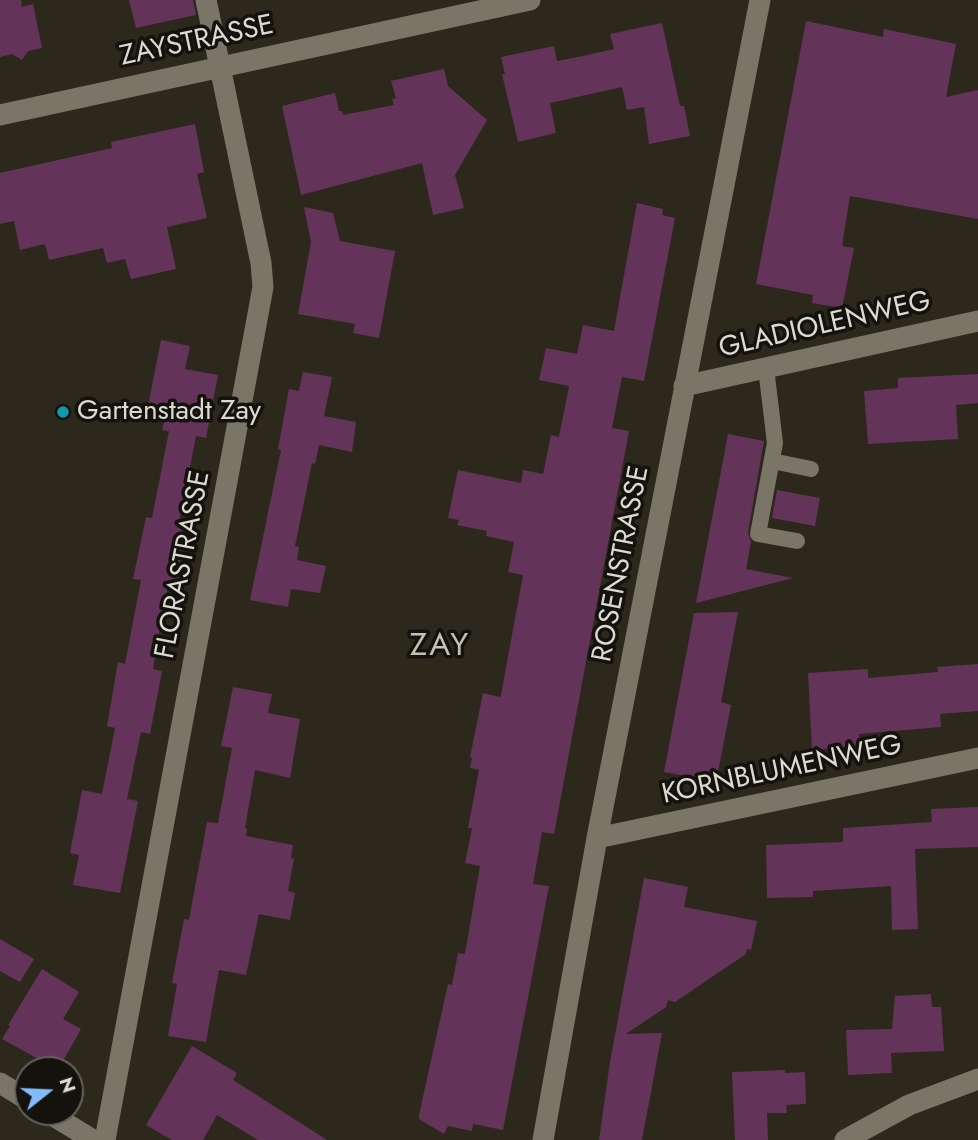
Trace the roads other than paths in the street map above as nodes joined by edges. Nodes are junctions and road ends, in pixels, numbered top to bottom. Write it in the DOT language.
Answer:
graph roads {
  1 [pos="206,0"];
  2 [pos="530,0"];
  3 [pos="760,0"];
  4 [pos="220,66"];
  5 [pos="0,114"];
  6 [pos="978,321"];
  7 [pos="766,368"];
  8 [pos="684,386"];
  9 [pos="772,461"];
  10 [pos="811,468"];
  11 [pos="797,541"];
  12 [pos="978,758"];
  13 [pos="597,838"];
  14 [pos="978,1079"];
  15 [pos="70,1126"];
  16 [pos="93,1140"];
  17 [pos="105,1140"];
  18 [pos="543,1140"];
  19 [pos="845,1140"];
  1 -- 4 [label="street, FLORASTRASSE"];
  2 -- 4 [label="street, ZAYSTRASSE"];
  3 -- 8 [label="street, ROSENSTRASSE"];
  4 -- 5 [label="street, ZAYSTRASSE"];
  4 -- 17 [label="street, FLORASTRASSE"];
  6 -- 7 [label="street, GLADIOLENWEG"];
  7 -- 8 [label="street, GLADIOLENWEG"];
  7 -- 9 [label="lane"];
  8 -- 13 [label="street, ROSENSTRASSE"];
  9 -- 10 [label="lane"];
  9 -- 11 [label="lane"];
  12 -- 13 [label="street, KORNBLUMENWEG"];
  13 -- 18 [label="street, ROSENSTRASSE"];
  14 -- 19 [label="street"];
  15 -- 16 [label="street"];
}
